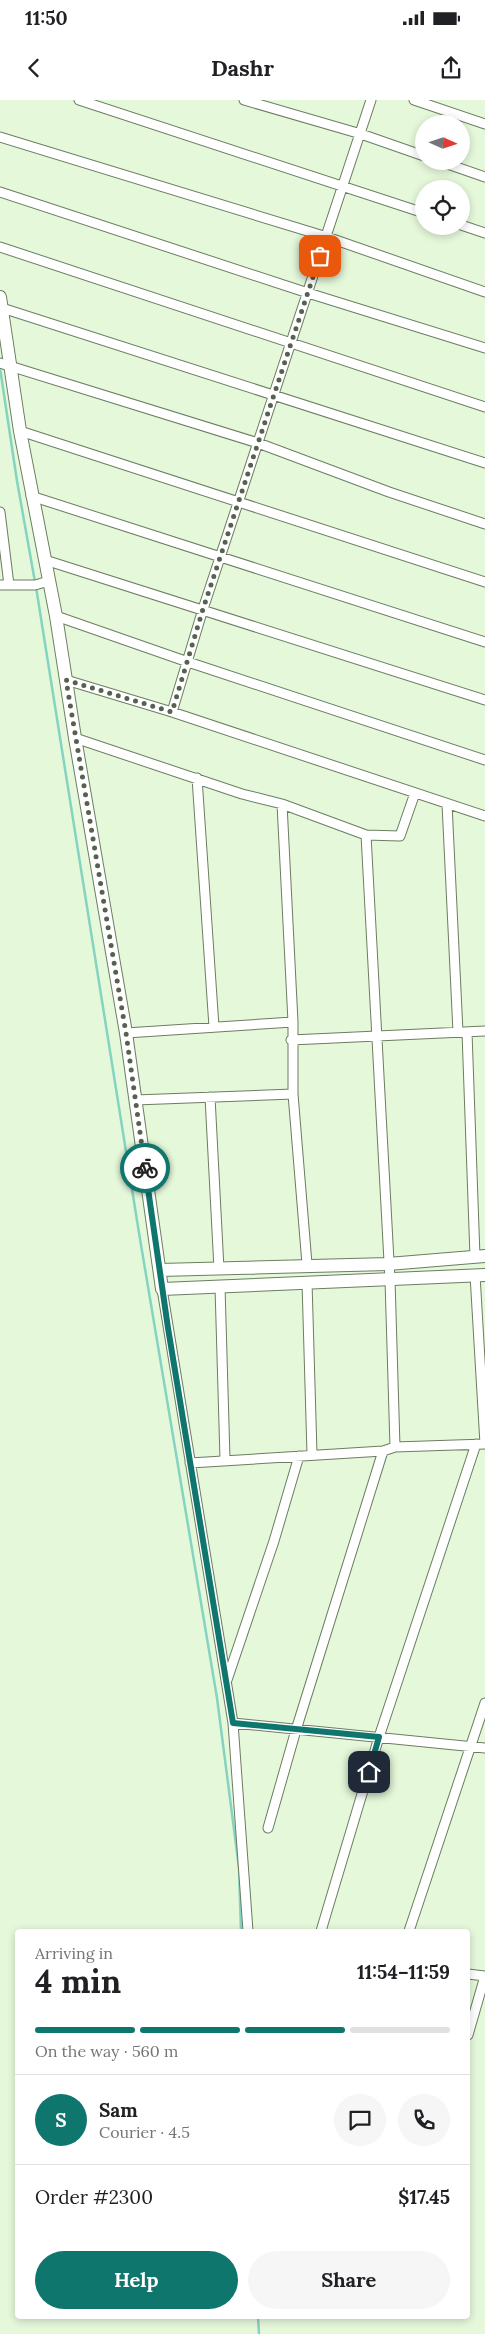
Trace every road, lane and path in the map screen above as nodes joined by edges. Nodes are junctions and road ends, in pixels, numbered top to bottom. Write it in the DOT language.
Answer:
graph roads {
  1 [pos="79,100"];
  2 [pos="244,100"];
  3 [pos="372,100"];
  4 [pos="414,100"];
  5 [pos="485,124"];
  6 [pos="361,134"];
  7 [pos="0,137"];
  8 [pos="415,153"];
  9 [pos="465,170"];
  10 [pos="485,177"];
  11 [pos="344,186"];
  12 [pos="0,192"];
  13 [pos="415,210"];
  14 [pos="470,228"];
  15 [pos="485,233"];
  16 [pos="326,237"];
  17 [pos="0,247"];
  18 [pos="485,292"];
  19 [pos="308,293"];
  20 [pos="1,302"];
  21 [pos="292,343"];
  22 [pos="485,348"];
  23 [pos="5,363"];
  24 [pos="275,394"];
  25 [pos="485,407"];
  26 [pos="20,431"];
  27 [pos="258,443"];
  28 [pos="485,463"];
  29 [pos="31,496"];
  30 [pos="238,503"];
  31 [pos="0,512"];
  32 [pos="485,524"];
  33 [pos="220,557"];
  34 [pos="45,560"];
  35 [pos="485,582"];
  36 [pos="46,583"];
  37 [pos="9,585"];
  38 [pos="203,609"];
  39 [pos="56,616"];
  40 [pos="485,642"];
  41 [pos="188,662"];
  42 [pos="66,680"];
  43 [pos="485,700"];
  44 [pos="172,712"];
  45 [pos="75,738"];
  46 [pos="485,760"];
  47 [pos="197,778"];
  48 [pos="415,793"];
  49 [pos="282,804"];
  50 [pos="447,804"];
  51 [pos="485,816"];
  52 [pos="366,835"];
  53 [pos="293,1022"];
  54 [pos="214,1026"];
  55 [pos="485,1031"];
  56 [pos="462,1032"];
  57 [pos="126,1033"];
  58 [pos="376,1036"];
  59 [pos="291,1040"];
  60 [pos="293,1094"];
  61 [pos="210,1097"];
  62 [pos="135,1100"];
  63 [pos="480,1257"];
  64 [pos="307,1264"];
  65 [pos="388,1264"];
  66 [pos="219,1269"];
  67 [pos="160,1270"];
  68 [pos="480,1275"];
  69 [pos="390,1280"];
  70 [pos="307,1282"];
  71 [pos="220,1287"];
  72 [pos="162,1289"];
  73 [pos="482,1444"];
  74 [pos="395,1447"];
  75 [pos="383,1451"];
  76 [pos="312,1454"];
  77 [pos="299,1456"];
  78 [pos="225,1459"];
  79 [pos="190,1463"];
  80 [pos="226,1681"];
  81 [pos="485,1704"];
  82 [pos="233,1723"];
  83 [pos="296,1730"];
  84 [pos="379,1737"];
  85 [pos="472,1747"];
  86 [pos="485,1748"];
  87 [pos="268,1828"];
  88 [pos="248,1929"];
  89 [pos="322,1929"];
  90 [pos="410,1929"];
  91 [pos="470,1974"];
  92 [pos="485,1976"];
  93 [pos="470,2028"];
  1 -- 11 [label="street"];
  2 -- 6 [label="street"];
  3 -- 6 [label="street"];
  4 -- 5 [label="street"];
  6 -- 8 [label="street"];
  6 -- 11 [label="street"];
  7 -- 16 [label="street"];
  9 -- 10 [label="street"];
  11 -- 13 [label="street"];
  11 -- 16 [label="street"];
  12 -- 19 [label="street"];
  14 -- 15 [label="street"];
  16 -- 18 [label="street"];
  16 -- 19 [label="street"];
  17 -- 21 [label="street"];
  19 -- 21 [label="street"];
  19 -- 22 [label="street"];
  20 -- 23 [label="street"];
  20 -- 24 [label="street"];
  21 -- 24 [label="street"];
  21 -- 25 [label="street"];
  23 -- 26 [label="street"];
  23 -- 27 [label="street"];
  24 -- 27 [label="street"];
  24 -- 28 [label="street"];
  26 -- 29 [label="street"];
  26 -- 30 [label="street"];
  27 -- 30 [label="street"];
  27 -- 32 [label="street"];
  29 -- 33 [label="street"];
  29 -- 34 [label="street"];
  30 -- 33 [label="street"];
  30 -- 35 [label="street"];
  31 -- 37 [label="street"];
  33 -- 38 [label="street"];
  33 -- 40 [label="street"];
  34 -- 36 [label="street"];
  34 -- 38 [label="street"];
  36 -- 37 [label="street"];
  36 -- 39 [label="street"];
  38 -- 41 [label="street"];
  38 -- 43 [label="street"];
  39 -- 41 [label="street"];
  39 -- 42 [label="street"];
  41 -- 44 [label="street"];
  41 -- 46 [label="street"];
  42 -- 44 [label="street"];
  42 -- 45 [label="street"];
  44 -- 48 [label="street"];
  45 -- 47 [label="street"];
  45 -- 57 [label="street"];
  47 -- 49 [label="street"];
  47 -- 54 [label="street"];
  48 -- 50 [label="street"];
  48 -- 52 [label="street"];
  49 -- 52 [label="street"];
  49 -- 53 [label="street"];
  50 -- 51 [label="street"];
  50 -- 56 [label="street"];
  52 -- 58 [label="street"];
  53 -- 54 [label="street"];
  53 -- 59 [label="street"];
  54 -- 57 [label="street"];
  55 -- 56 [label="street"];
  56 -- 58 [label="street"];
  56 -- 63 [label="street"];
  57 -- 62 [label="street"];
  58 -- 59 [label="street"];
  58 -- 65 [label="street"];
  59 -- 60 [label="street"];
  60 -- 61 [label="street"];
  60 -- 64 [label="street"];
  61 -- 62 [label="street"];
  61 -- 66 [label="street"];
  62 -- 67 [label="street"];
  63 -- 65 [label="street"];
  64 -- 65 [label="street"];
  64 -- 66 [label="street"];
  65 -- 69 [label="street"];
  66 -- 67 [label="street"];
  67 -- 72 [label="street"];
  68 -- 69 [label="street"];
  68 -- 73 [label="street"];
  69 -- 70 [label="street"];
  69 -- 74 [label="street"];
  70 -- 71 [label="street"];
  70 -- 76 [label="street"];
  71 -- 72 [label="street"];
  71 -- 78 [label="street"];
  72 -- 79 [label="street"];
  73 -- 74 [label="street"];
  73 -- 84 [label="street"];
  74 -- 75 [label="street"];
  75 -- 76 [label="street"];
  75 -- 83 [label="street"];
  76 -- 77 [label="street"];
  77 -- 78 [label="street"];
  77 -- 80 [label="street"];
  78 -- 79 [label="street"];
  79 -- 80 [label="street"];
  80 -- 82 [label="street"];
  81 -- 85 [label="street"];
  82 -- 83 [label="street"];
  82 -- 88 [label="street"];
  83 -- 84 [label="street"];
  83 -- 87 [label="street"];
  84 -- 85 [label="street"];
  84 -- 89 [label="street"];
  85 -- 86 [label="street"];
  85 -- 90 [label="street"];
  91 -- 92 [label="street"];
  92 -- 93 [label="street"];
}
